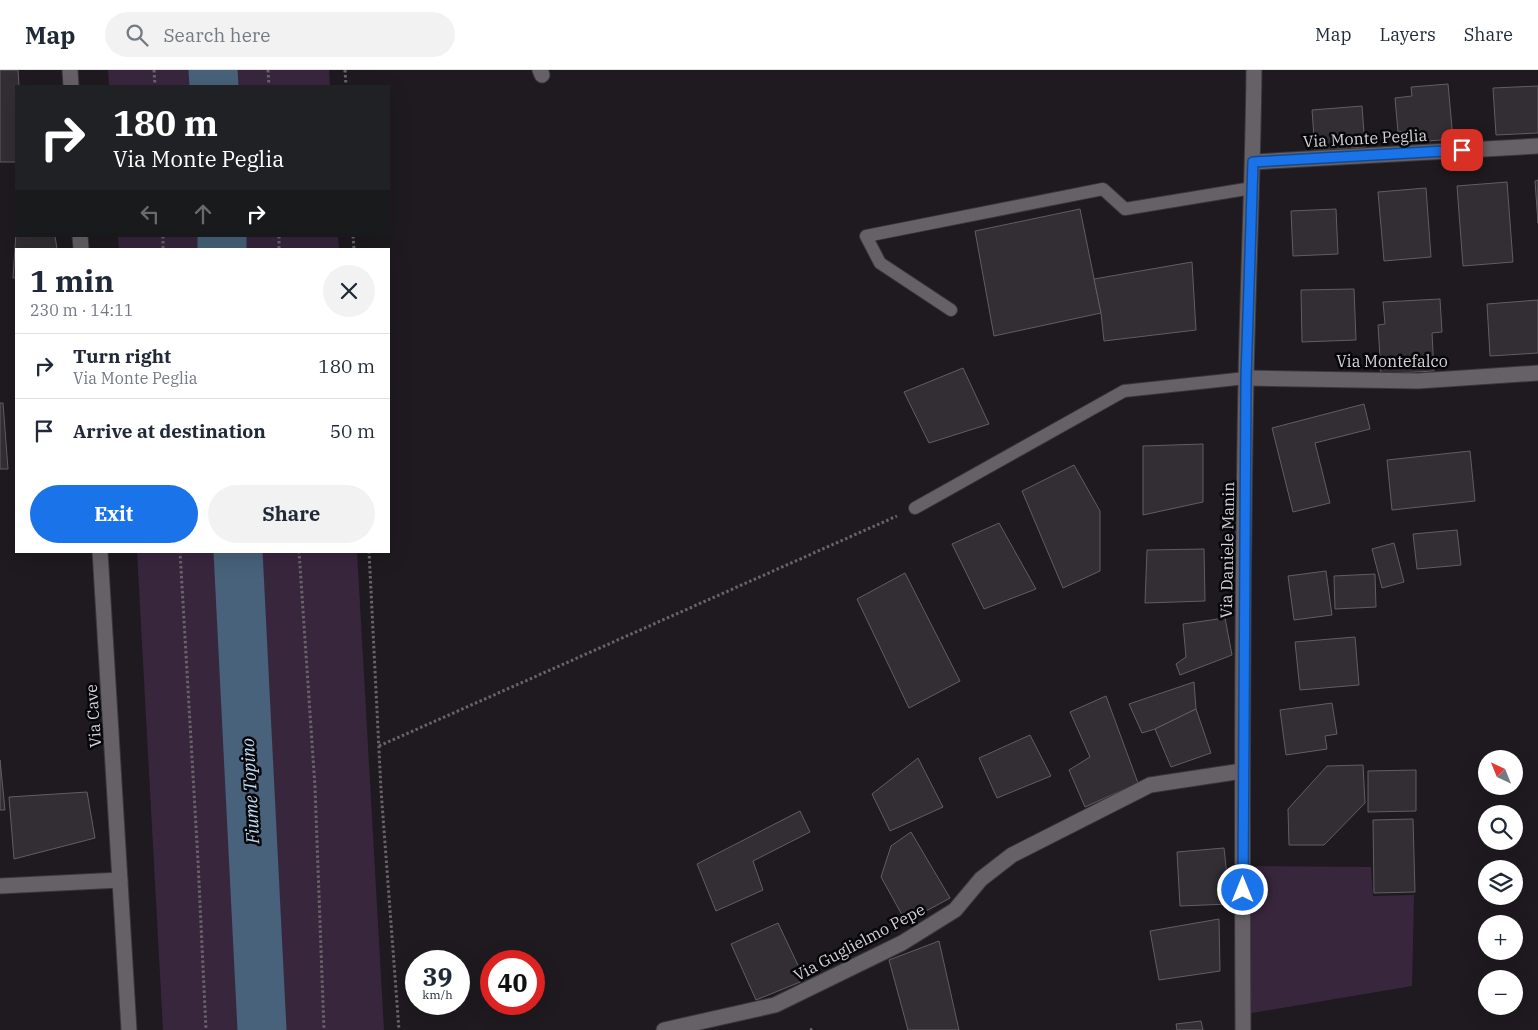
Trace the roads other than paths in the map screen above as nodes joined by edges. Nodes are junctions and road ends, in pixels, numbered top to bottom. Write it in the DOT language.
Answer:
graph roads {
  1 [pos="70,70"];
  2 [pos="1254,70"];
  3 [pos="71,85"];
  4 [pos="1538,146"];
  5 [pos="1253,162"];
  6 [pos="1252,188"];
  7 [pos="951,310"];
  8 [pos="1538,373"];
  9 [pos="1246,378"];
  10 [pos="914,508"];
  11 [pos="100,553"];
  12 [pos="1242,771"];
  13 [pos="120,880"];
  14 [pos="0,886"];
  15 [pos="129,1030"];
  16 [pos="664,1030"];
  17 [pos="1243,1030"];
  1 -- 3 [label="street"];
  2 -- 5 [label="street, Via Daniele Manin"];
  4 -- 5 [label="street, Via Monte Peglia"];
  5 -- 6 [label="street, Via Daniele Manin"];
  6 -- 7 [label="lane"];
  6 -- 9 [label="street, Via Daniele Manin"];
  8 -- 9 [label="street, Via Montefalco"];
  9 -- 10 [label="lane"];
  9 -- 12 [label="street, Via Daniele Manin"];
  11 -- 13 [label="street, Via Cave"];
  12 -- 16 [label="street, Via Guglielmo Pepe"];
  12 -- 17 [label="street, Via Daniele Manin"];
  13 -- 14 [label="street"];
  13 -- 15 [label="street, Via Cave"];
}
